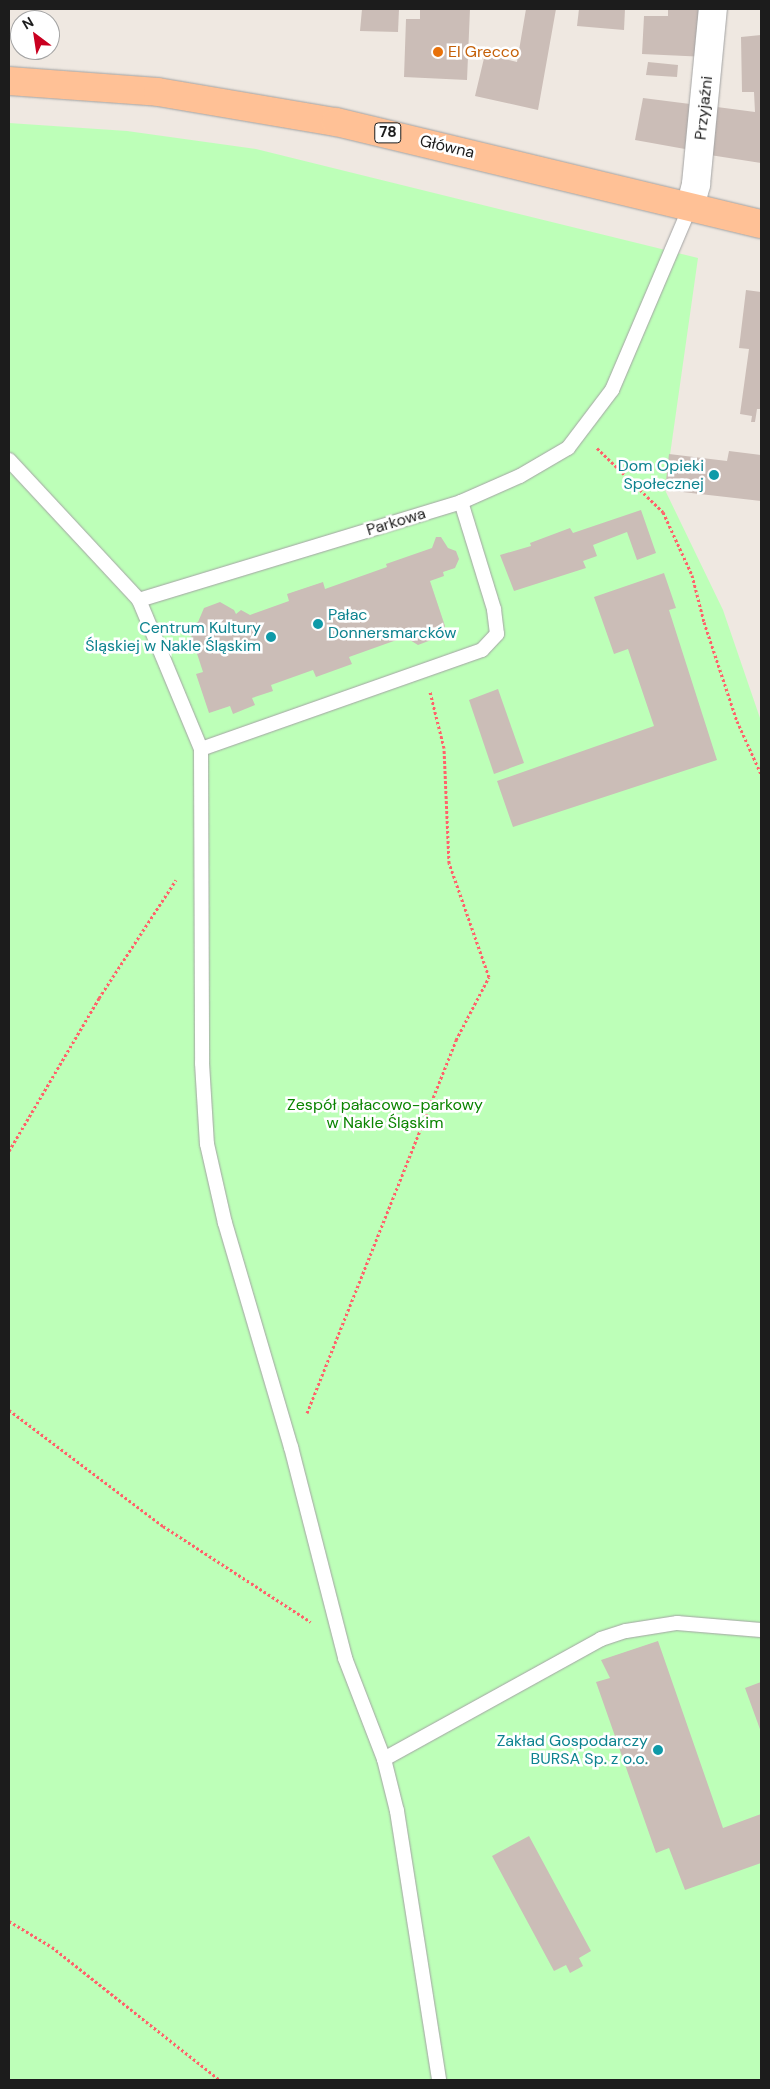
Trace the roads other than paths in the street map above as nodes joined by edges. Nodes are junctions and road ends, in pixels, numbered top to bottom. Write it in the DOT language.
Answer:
graph roads {
  1 [pos="713,9"];
  2 [pos="9,81"];
  3 [pos="690,207"];
  4 [pos="761,224"];
  5 [pos="9,460"];
  6 [pos="461,502"];
  7 [pos="139,600"];
  8 [pos="201,750"];
  9 [pos="761,1630"];
  10 [pos="384,1759"];
  11 [pos="439,2080"];
  1 -- 3 [label="street, Przyjaźni"];
  2 -- 3 [label="main road, Główna / 78"];
  3 -- 4 [label="main road, Główna / 78"];
  3 -- 6 [label="lane, Parkowa"];
  5 -- 7 [label="lane"];
  6 -- 7 [label="lane, Parkowa"];
  6 -- 8 [label="lane"];
  7 -- 8 [label="lane"];
  8 -- 10 [label="lane"];
  9 -- 10 [label="lane"];
  10 -- 11 [label="lane"];
}
